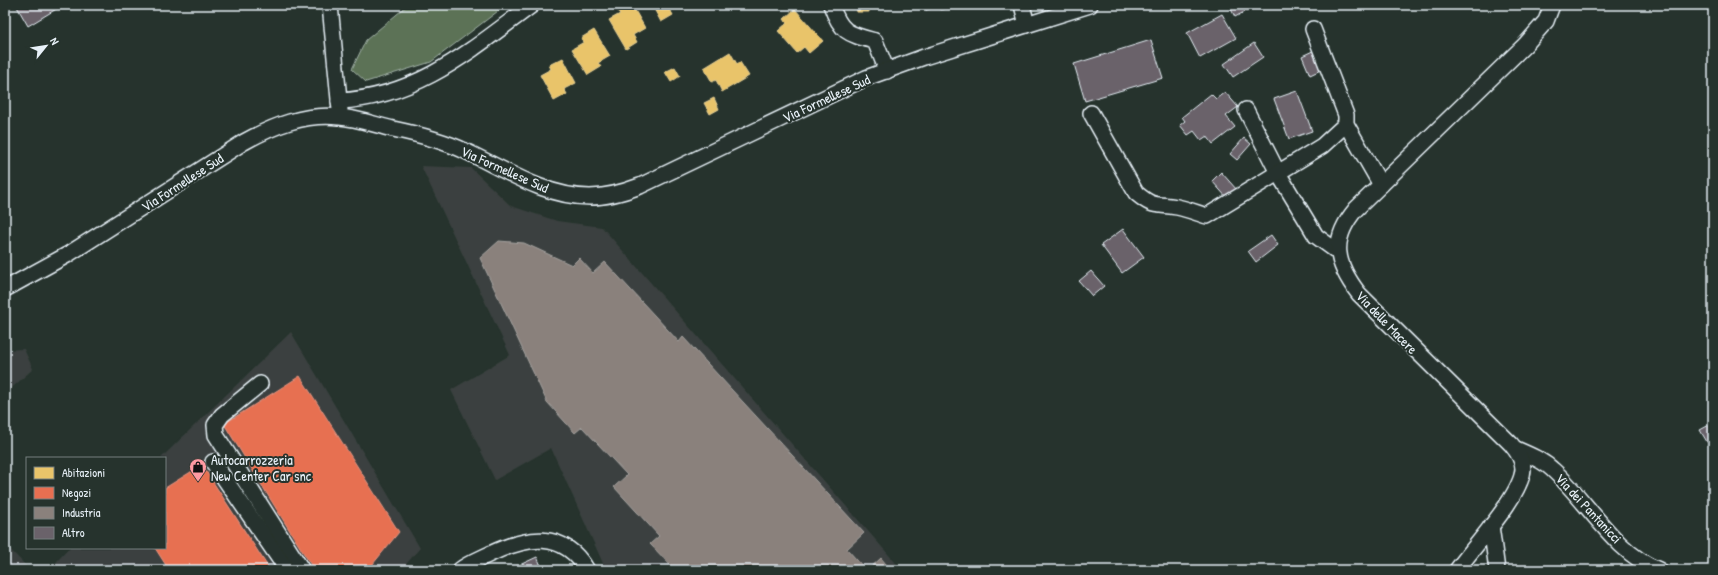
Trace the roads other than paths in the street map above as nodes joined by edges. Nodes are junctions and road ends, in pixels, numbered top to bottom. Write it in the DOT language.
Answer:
graph roads {
  1 [pos="330,5"];
  2 [pos="532,5"];
  3 [pos="831,5"];
  4 [pos="1022,5"];
  5 [pos="1090,5"];
  6 [pos="1552,5"];
  7 [pos="1027,25"];
  8 [pos="1313,29"];
  9 [pos="886,70"];
  10 [pos="339,101"];
  11 [pos="1246,110"];
  12 [pos="1091,113"];
  13 [pos="340,117"];
  14 [pos="1346,124"];
  15 [pos="1278,173"];
  16 [pos="1381,185"];
  17 [pos="1338,252"];
  18 [pos="5,289"];
  19 [pos="260,384"];
  20 [pos="1516,450"];
  21 [pos="213,462"];
  22 [pos="1492,526"];
  23 [pos="287,570"];
  24 [pos="302,570"];
  25 [pos="460,570"];
  26 [pos="587,570"];
  27 [pos="1457,570"];
  28 [pos="1497,570"];
  29 [pos="1660,570"];
  1 -- 10 [label="street"];
  2 -- 10 [label="street"];
  3 -- 9 [label="street"];
  4 -- 7 [label="street"];
  5 -- 7 [label="street, Via Formellese Sud"];
  6 -- 16 [label="street, Via delle Macere"];
  7 -- 9 [label="street, Via Formellese Sud"];
  8 -- 14 [label="street"];
  9 -- 13 [label="street, Via Formellese Sud"];
  10 -- 13 [label="street"];
  11 -- 15 [label="street"];
  12 -- 15 [label="street"];
  13 -- 18 [label="street, Via Formellese Sud"];
  14 -- 15 [label="street"];
  14 -- 16 [label="street"];
  15 -- 17 [label="street"];
  16 -- 17 [label="street, Via delle Macere"];
  17 -- 20 [label="street, Via delle Macere"];
  19 -- 24 [label="street"];
  20 -- 22 [label="street, Via delle Macere"];
  20 -- 29 [label="street, Via dei Pantanicci"];
  21 -- 23 [label="street"];
  22 -- 27 [label="street, Via delle Macere"];
  22 -- 28 [label="street"];
  25 -- 26 [label="street"];
}
